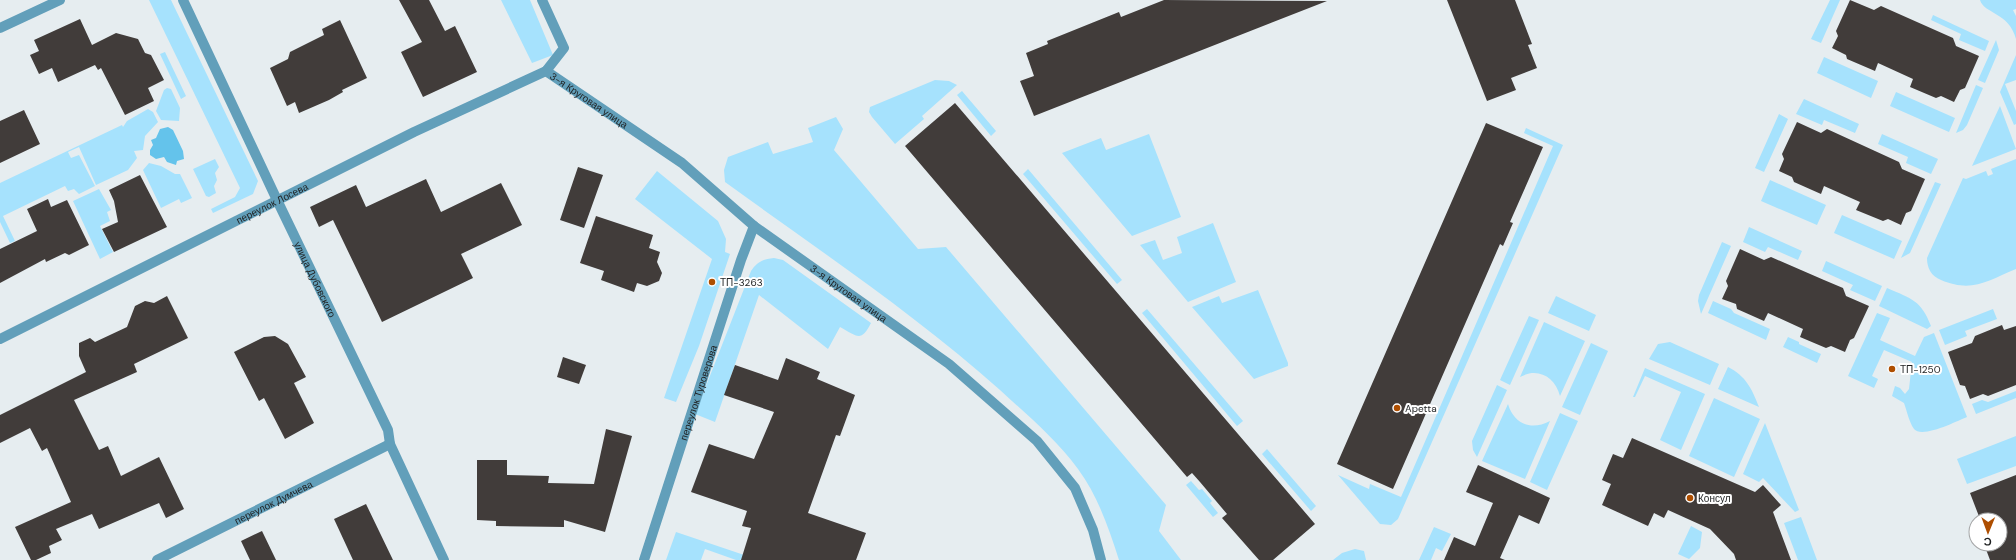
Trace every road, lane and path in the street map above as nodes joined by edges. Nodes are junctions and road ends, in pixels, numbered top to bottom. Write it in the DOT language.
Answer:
graph roads {
  1 [pos="60,0"];
  2 [pos="183,0"];
  3 [pos="542,0"];
  4 [pos="0,28"];
  5 [pos="546,71"];
  6 [pos="277,200"];
  7 [pos="754,226"];
  8 [pos="0,339"];
  9 [pos="390,444"];
  10 [pos="157,560"];
  11 [pos="444,560"];
  12 [pos="644,560"];
  13 [pos="1101,560"];
  1 -- 4 [label="street"];
  2 -- 6 [label="street, улица Дубовского"];
  3 -- 5 [label="street"];
  5 -- 6 [label="street, переулок Лосева"];
  5 -- 7 [label="street, 3-я Круговая улица"];
  6 -- 8 [label="street, переулок Лосева"];
  6 -- 9 [label="street, улица Дубовского"];
  7 -- 12 [label="street, переулок Туроверова"];
  7 -- 13 [label="street, 3-я Круговая улица"];
  9 -- 10 [label="street, переулок Думчева"];
  9 -- 11 [label="street, улица Дубовского"];
}
